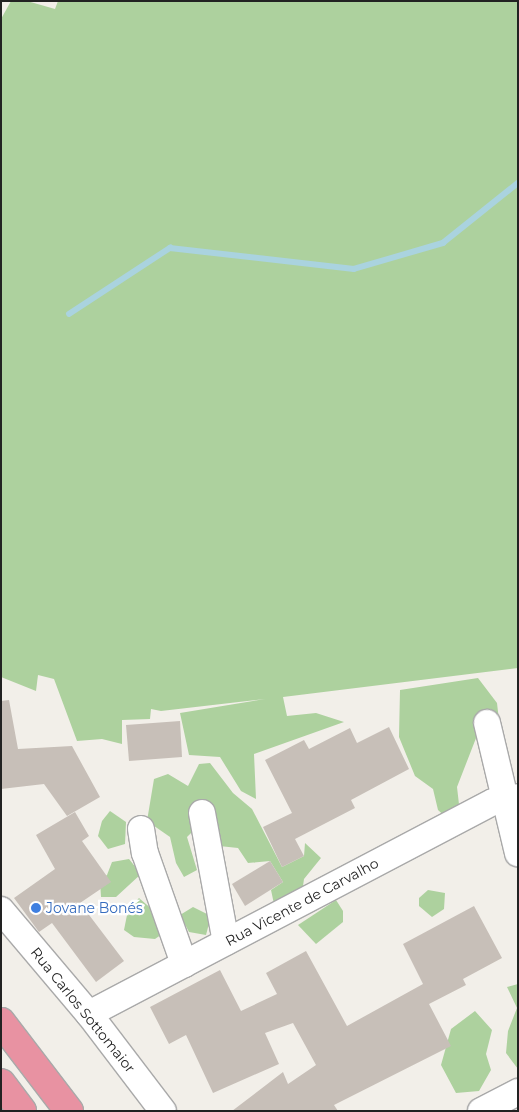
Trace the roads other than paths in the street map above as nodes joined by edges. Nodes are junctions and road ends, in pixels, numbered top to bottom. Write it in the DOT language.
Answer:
graph roads {
  1 [pos="487,722"];
  2 [pos="511,798"];
  3 [pos="202,813"];
  4 [pos="141,829"];
  5 [pos="518,853"];
  6 [pos="1,910"];
  7 [pos="226,942"];
  8 [pos="184,964"];
  9 [pos="89,1014"];
  10 [pos="1,1022"];
  11 [pos="1,1051"];
  12 [pos="1,1083"];
  13 [pos="518,1092"];
  14 [pos="22,1111"];
  15 [pos="46,1111"];
  16 [pos="69,1111"];
  17 [pos="163,1111"];
  18 [pos="481,1111"];
  1 -- 2 [label="street"];
  2 -- 5 [label="street"];
  2 -- 7 [label="street, Rua Vicente de Carvalho"];
  3 -- 7 [label="street"];
  4 -- 8 [label="street"];
  6 -- 9 [label="street, Rua Carlos Sottomaior"];
  7 -- 8 [label="street, Rua Vicente de Carvalho"];
  8 -- 9 [label="street, Rua Vicente de Carvalho"];
  9 -- 17 [label="street, Rua Carlos Sottomaior"];
  10 -- 16 [label="highway"];
  11 -- 15 [label="highway"];
  12 -- 14 [label="highway"];
  13 -- 18 [label="street"];
}
